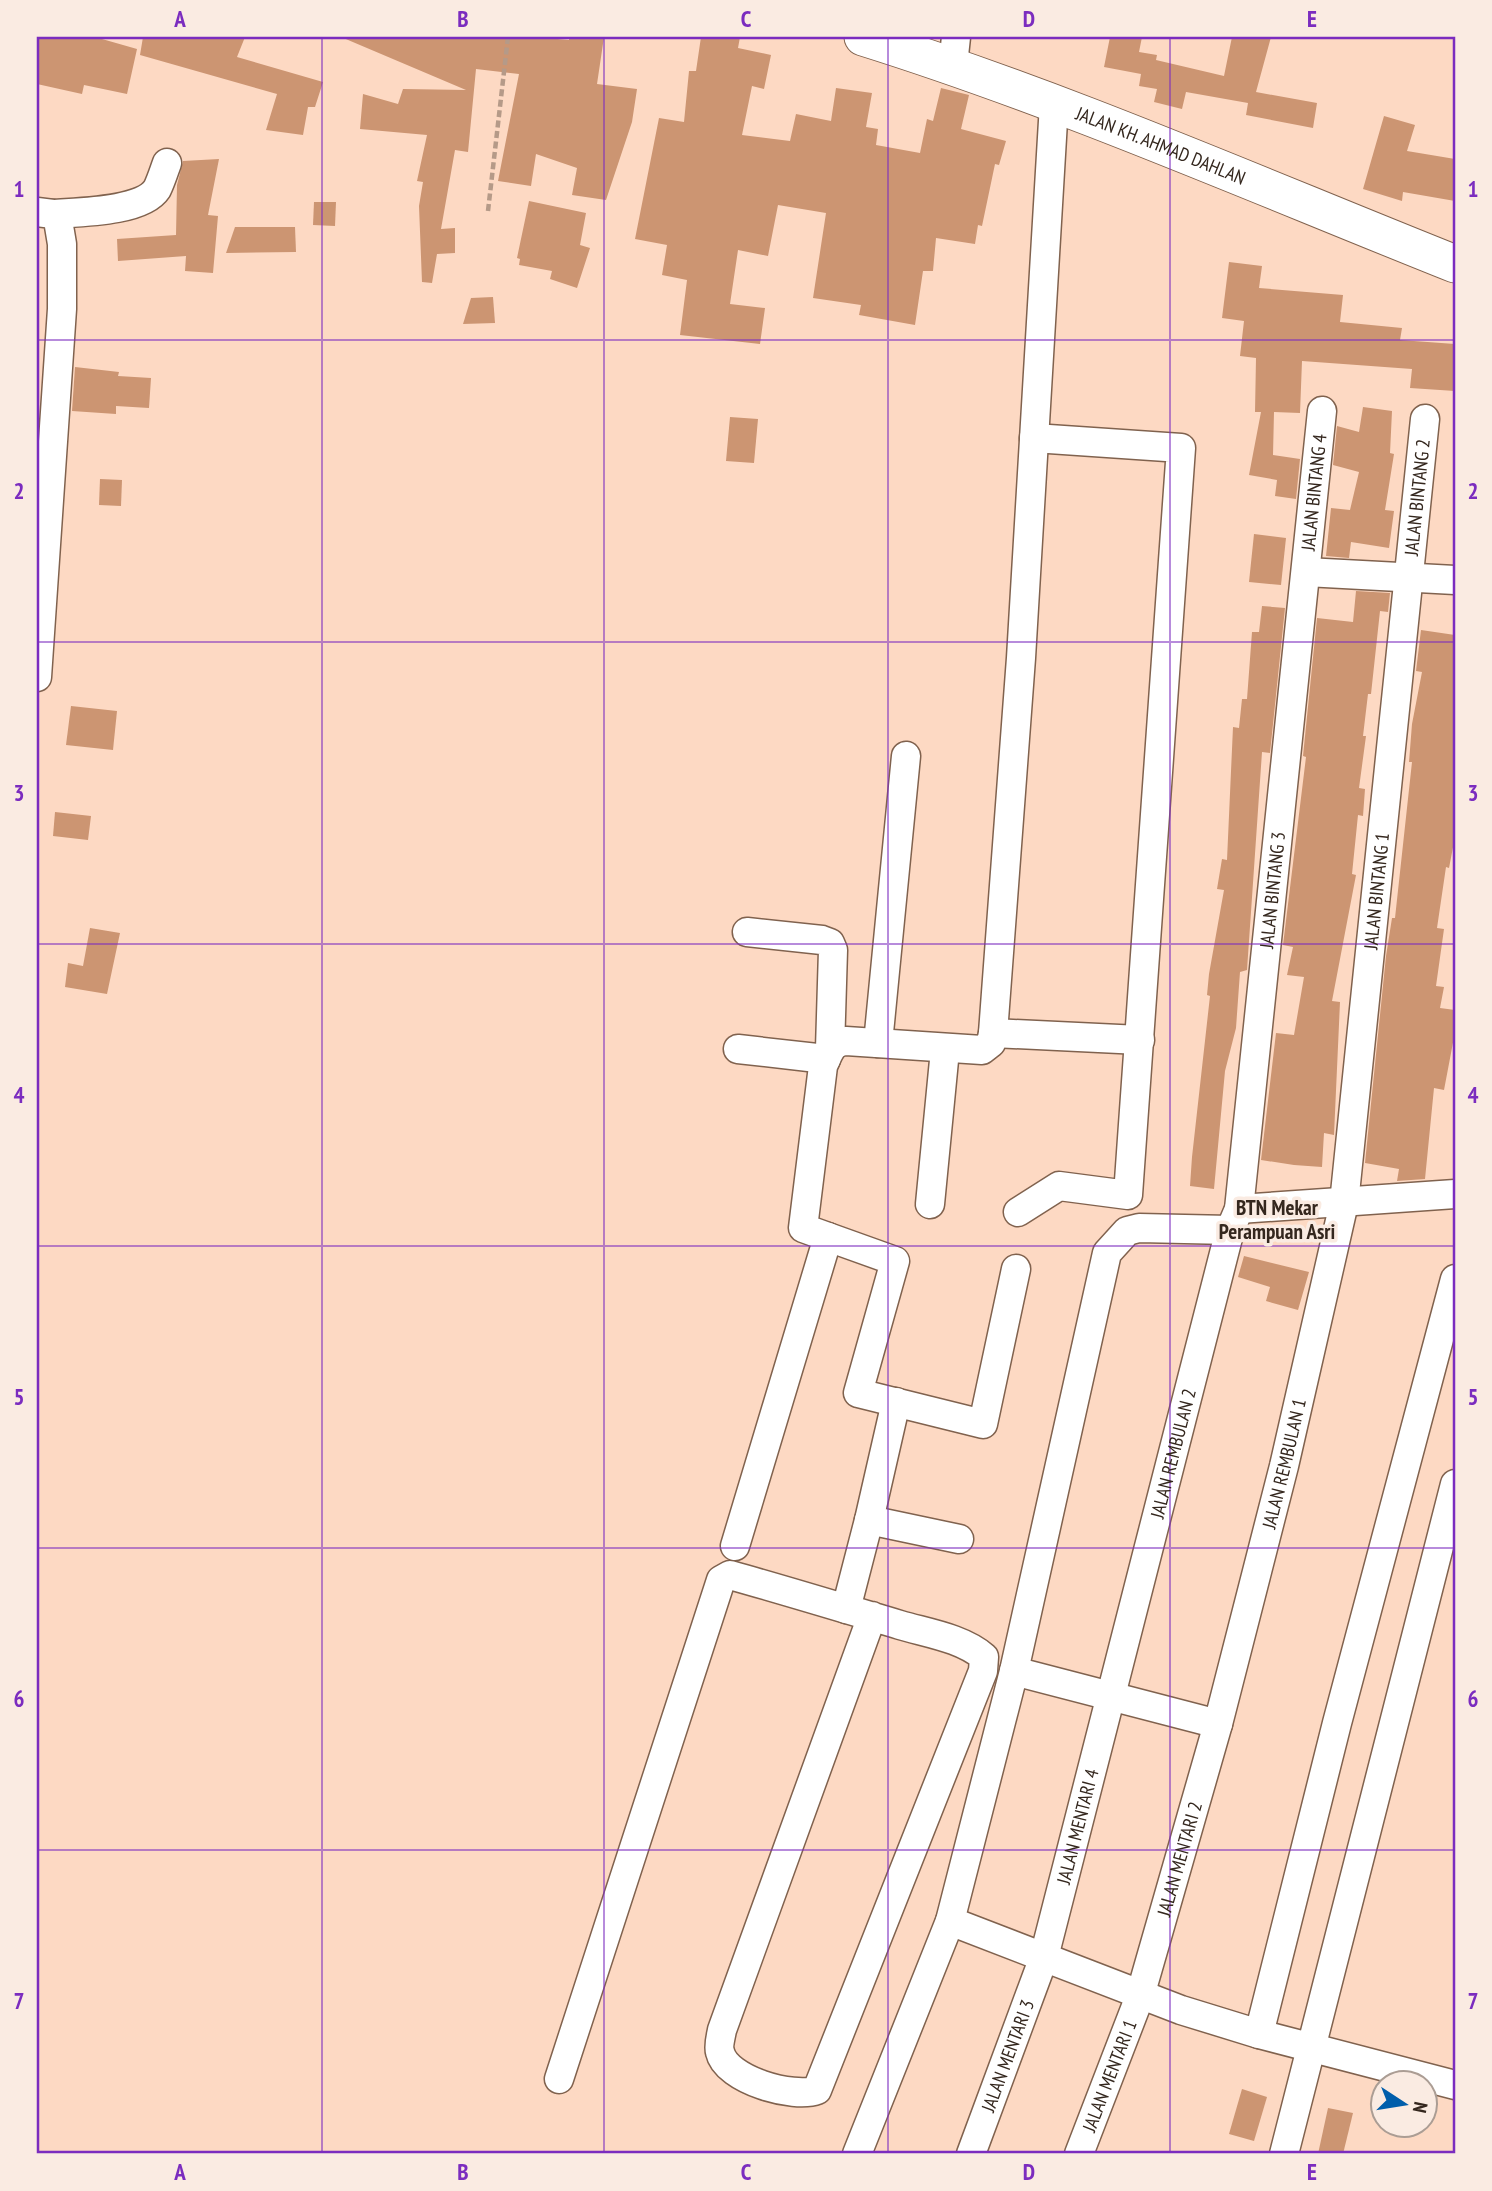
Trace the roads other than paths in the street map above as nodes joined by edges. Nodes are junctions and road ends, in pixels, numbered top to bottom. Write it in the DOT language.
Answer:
graph roads {
  1 [pos="863,37"];
  2 [pos="955,51"];
  3 [pos="1054,104"];
  4 [pos="167,163"];
  5 [pos="45,213"];
  6 [pos="1455,264"];
  7 [pos="1322,411"];
  8 [pos="1425,419"];
  9 [pos="1034,438"];
  10 [pos="1306,572"];
  11 [pos="1410,578"];
  12 [pos="1455,580"];
  13 [pos="37,677"];
  14 [pos="906,756"];
  15 [pos="747,932"];
  16 [pos="993,1033"];
  17 [pos="1140,1040"];
  18 [pos="878,1043"];
  19 [pos="738,1049"];
  20 [pos="945,1049"];
  21 [pos="828,1054"];
  22 [pos="1455,1194"];
  23 [pos="1344,1203"];
  24 [pos="930,1204"];
  25 [pos="1018,1212"];
  26 [pos="1235,1220"];
  27 [pos="828,1237"];
  28 [pos="1016,1269"];
  29 [pos="1455,1279"];
  30 [pos="896,1402"];
  31 [pos="1455,1484"];
  32 [pos="869,1520"];
  33 [pos="959,1539"];
  34 [pos="735,1546"];
  35 [pos="859,1613"];
  36 [pos="1014,1671"];
  37 [pos="1110,1697"];
  38 [pos="1218,1724"];
  39 [pos="950,1921"];
  40 [pos="1044,1957"];
  41 [pos="1140,1996"];
  42 [pos="1259,2034"];
  43 [pos="1310,2047"];
  44 [pos="559,2079"];
  45 [pos="1455,2085"];
  46 [pos="857,2154"];
  47 [pos="971,2154"];
  48 [pos="1079,2154"];
  49 [pos="1284,2154"];
  1 -- 2 [label="street, JALAN KH. AHMAD DAHLAN"];
  2 -- 3 [label="street, JALAN KH. AHMAD DAHLAN"];
  3 -- 6 [label="street, JALAN KH. AHMAD DAHLAN"];
  3 -- 9 [label="street"];
  4 -- 5 [label="street"];
  5 -- 13 [label="street"];
  7 -- 10 [label="street, JALAN BINTANG 4"];
  8 -- 11 [label="street, JALAN BINTANG 2"];
  9 -- 16 [label="street"];
  9 -- 17 [label="street"];
  10 -- 11 [label="street"];
  10 -- 26 [label="street, JALAN BINTANG 3"];
  11 -- 12 [label="street"];
  11 -- 23 [label="street, JALAN BINTANG 1"];
  14 -- 18 [label="street"];
  15 -- 21 [label="street"];
  16 -- 17 [label="street"];
  16 -- 20 [label="street"];
  17 -- 25 [label="street"];
  18 -- 20 [label="street"];
  18 -- 21 [label="street"];
  19 -- 21 [label="street"];
  20 -- 24 [label="street"];
  21 -- 27 [label="street"];
  22 -- 23 [label="street"];
  23 -- 26 [label="street"];
  23 -- 38 [label="street, JALAN REMBULAN 1"];
  26 -- 36 [label="street"];
  26 -- 37 [label="street, JALAN REMBULAN 2"];
  27 -- 30 [label="street"];
  27 -- 34 [label="street"];
  28 -- 30 [label="street"];
  29 -- 42 [label="street"];
  30 -- 32 [label="street"];
  31 -- 43 [label="street"];
  32 -- 33 [label="street"];
  32 -- 35 [label="street"];
  35 -- 35 [label="street"];
  35 -- 44 [label="street"];
  36 -- 37 [label="street"];
  36 -- 39 [label="street"];
  37 -- 38 [label="street"];
  37 -- 40 [label="street, JALAN MENTARI 4"];
  38 -- 41 [label="street, JALAN MENTARI 2"];
  39 -- 40 [label="street"];
  39 -- 46 [label="street"];
  40 -- 41 [label="street"];
  40 -- 47 [label="street, JALAN MENTARI 3"];
  41 -- 42 [label="street"];
  41 -- 48 [label="street, JALAN MENTARI 1"];
  42 -- 43 [label="street"];
  43 -- 45 [label="street"];
  43 -- 49 [label="street"];
}
